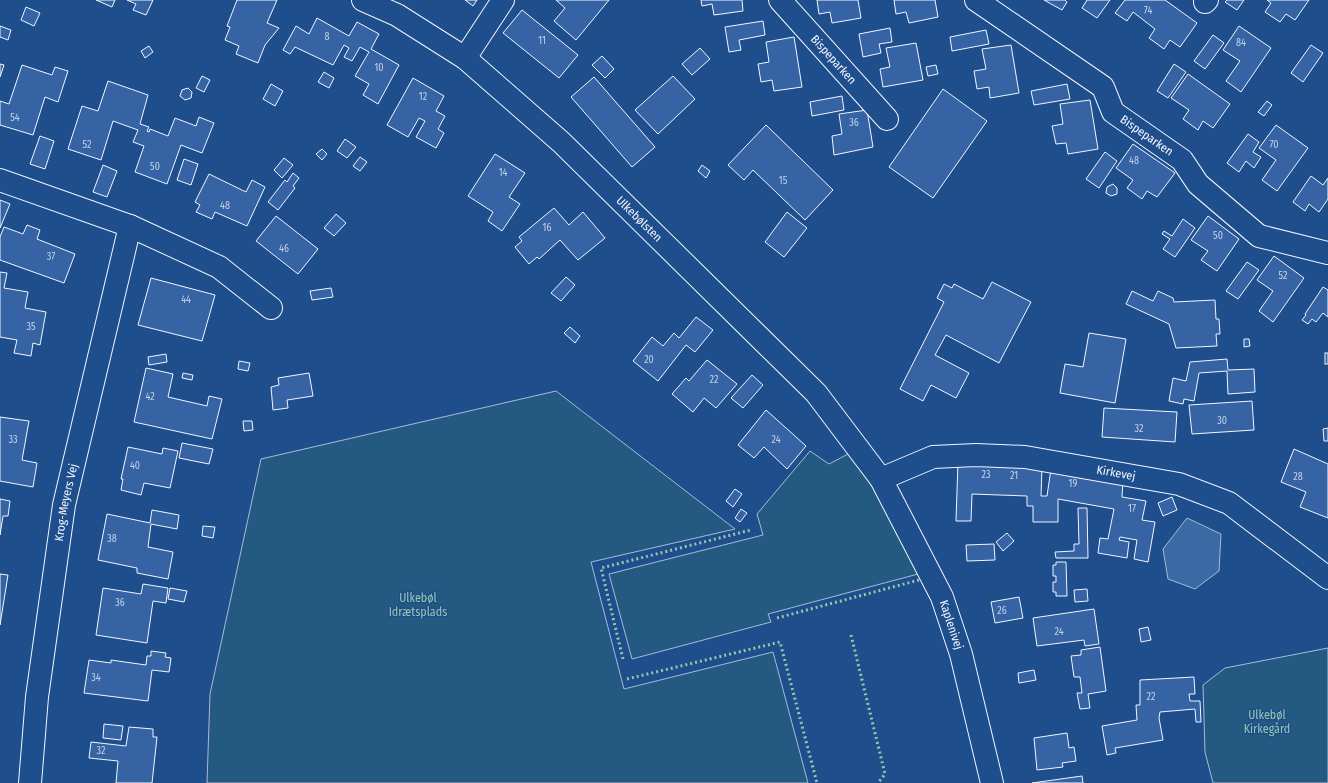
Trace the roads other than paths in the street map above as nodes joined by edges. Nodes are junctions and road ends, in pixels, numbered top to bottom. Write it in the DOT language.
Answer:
graph roads {
  1 [pos="363,0"];
  2 [pos="504,0"];
  3 [pos="780,0"];
  4 [pos="976,0"];
  5 [pos="465,58"];
  6 [pos="887,119"];
  7 [pos="0,180"];
  8 [pos="130,226"];
  9 [pos="1328,253"];
  10 [pos="271,308"];
  11 [pos="881,479"];
  12 [pos="1328,578"];
  13 [pos="30,783"];
  14 [pos="992,783"];
  1 -- 5 [label="street, Ulkebølsten"];
  2 -- 5 [label="street"];
  3 -- 6 [label="street, Bispeparken"];
  4 -- 9 [label="street, Bispeparken"];
  5 -- 11 [label="street, Ulkebølsten"];
  7 -- 8 [label="street"];
  8 -- 10 [label="street"];
  8 -- 13 [label="street, Krog-Meyers Vej"];
  11 -- 12 [label="street, Kirkevej"];
  11 -- 14 [label="street, Kaplenivej"];
}
